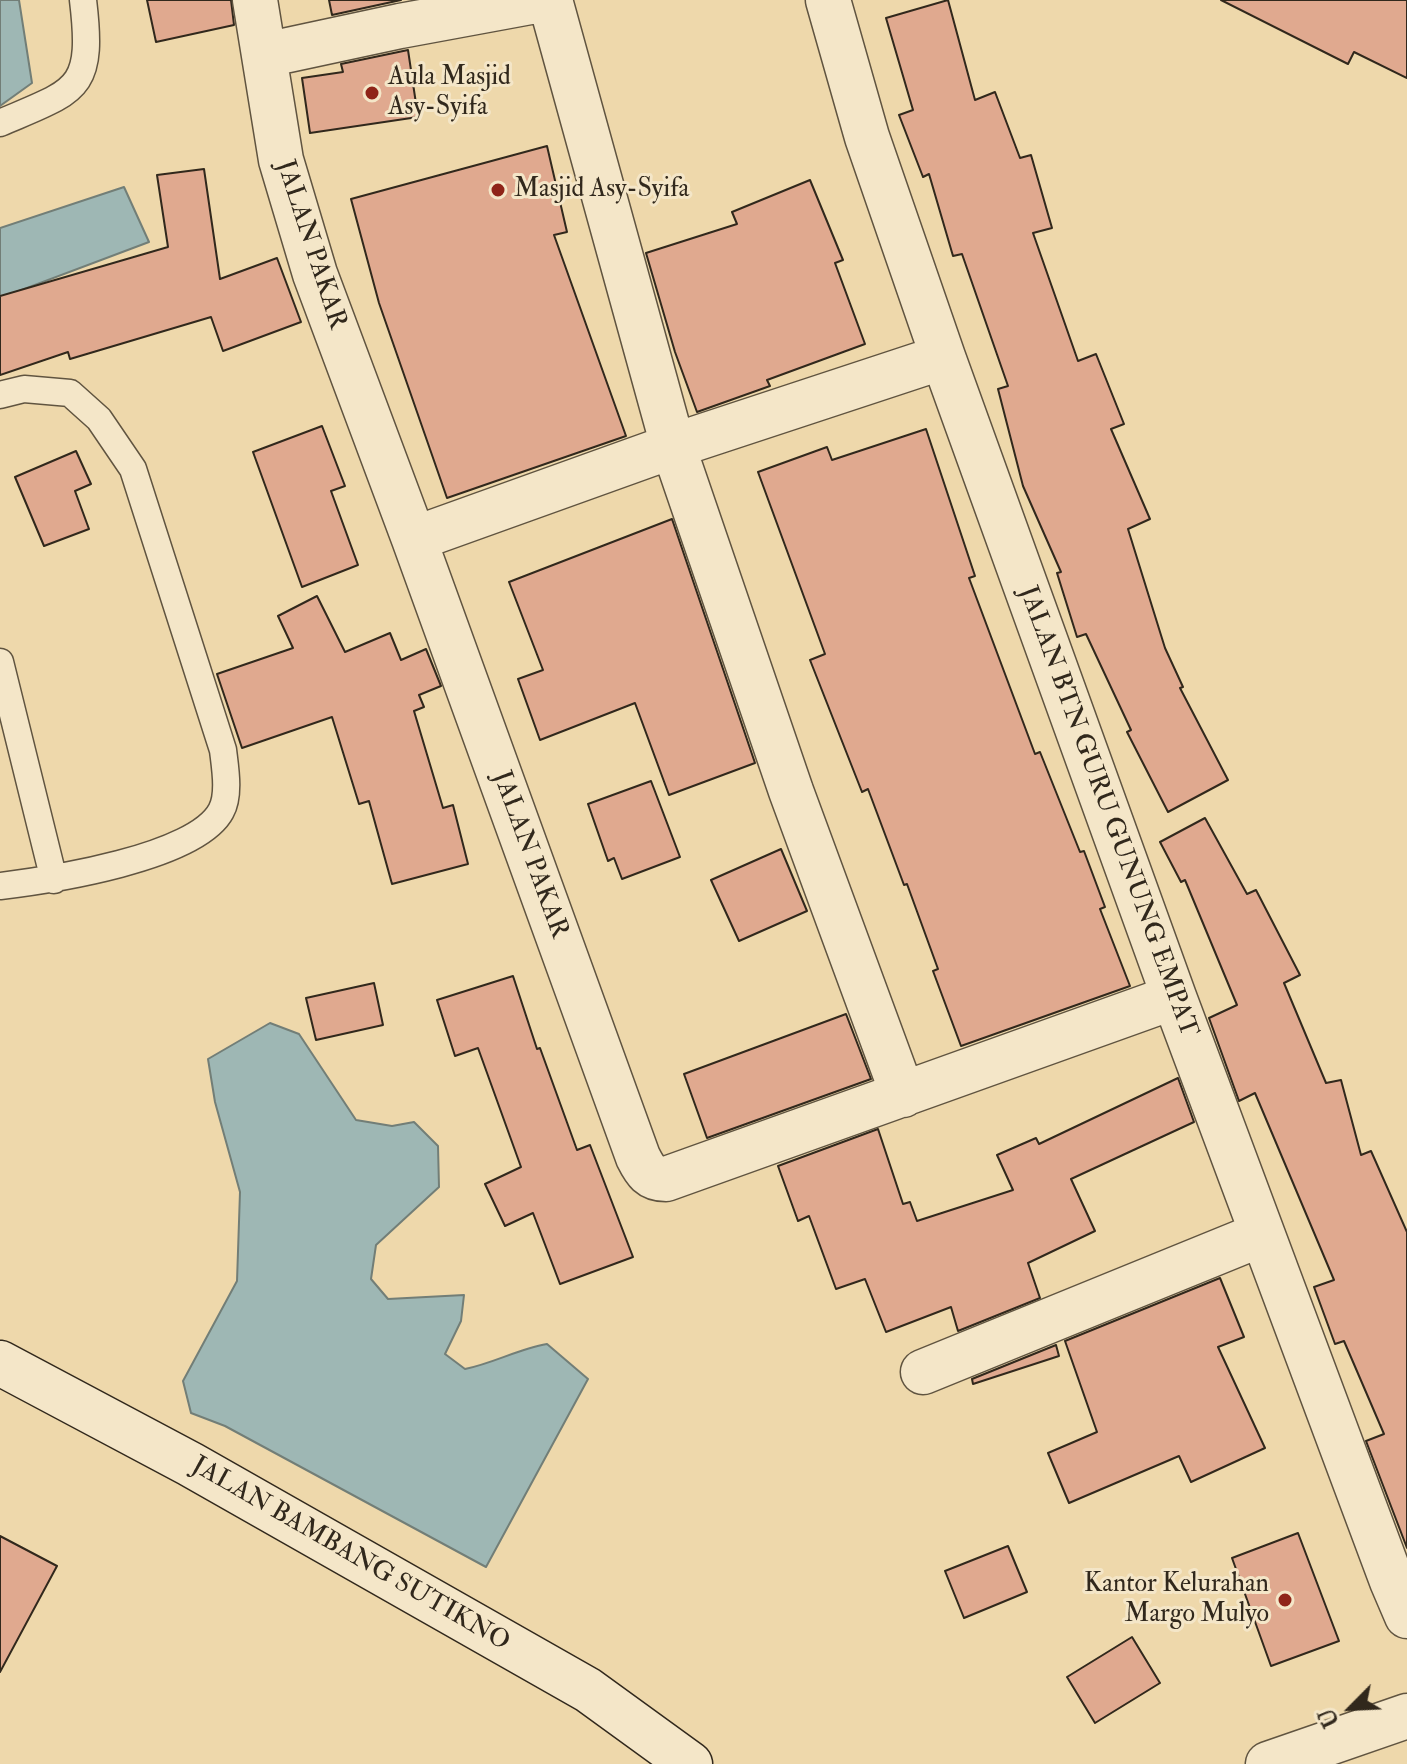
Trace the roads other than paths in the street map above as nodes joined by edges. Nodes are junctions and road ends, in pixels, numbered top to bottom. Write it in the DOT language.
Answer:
graph roads {
  1 [pos="83,0"];
  2 [pos="255,0"];
  3 [pos="541,0"];
  4 [pos="550,0"];
  5 [pos="828,0"];
  6 [pos="265,55"];
  7 [pos="0,123"];
  8 [pos="943,357"];
  9 [pos="0,395"];
  10 [pos="673,446"];
  11 [pos="414,539"];
  12 [pos="0,662"];
  13 [pos="54,880"];
  14 [pos="0,886"];
  15 [pos="1174,997"];
  16 [pos="903,1095"];
  17 [pos="1262,1234"];
  18 [pos="0,1363"];
  19 [pos="923,1372"];
  20 [pos="1407,1616"];
  21 [pos="1407,1716"];
  22 [pos="690,1764"];
  23 [pos="1268,1764"];
  1 -- 7 [label="lane"];
  2 -- 6 [label="street, JALAN PAKAR"];
  3 -- 6 [label="street"];
  4 -- 10 [label="street"];
  5 -- 8 [label="street, JALAN BTN GURU GUNUNG EMPAT"];
  6 -- 11 [label="street, JALAN PAKAR"];
  8 -- 10 [label="street"];
  8 -- 15 [label="street, JALAN BTN GURU GUNUNG EMPAT"];
  9 -- 13 [label="lane"];
  10 -- 11 [label="street"];
  10 -- 16 [label="street"];
  11 -- 16 [label="street, JALAN PAKAR"];
  12 -- 13 [label="lane"];
  13 -- 14 [label="lane"];
  15 -- 16 [label="street, JALAN PAKAR"];
  15 -- 17 [label="street, JALAN BTN GURU GUNUNG EMPAT"];
  17 -- 19 [label="street"];
  17 -- 20 [label="street, JALAN BTN GURU GUNUNG EMPAT"];
  18 -- 22 [label="street, JALAN BAMBANG SUTIKNO"];
  21 -- 23 [label="street"];
}
